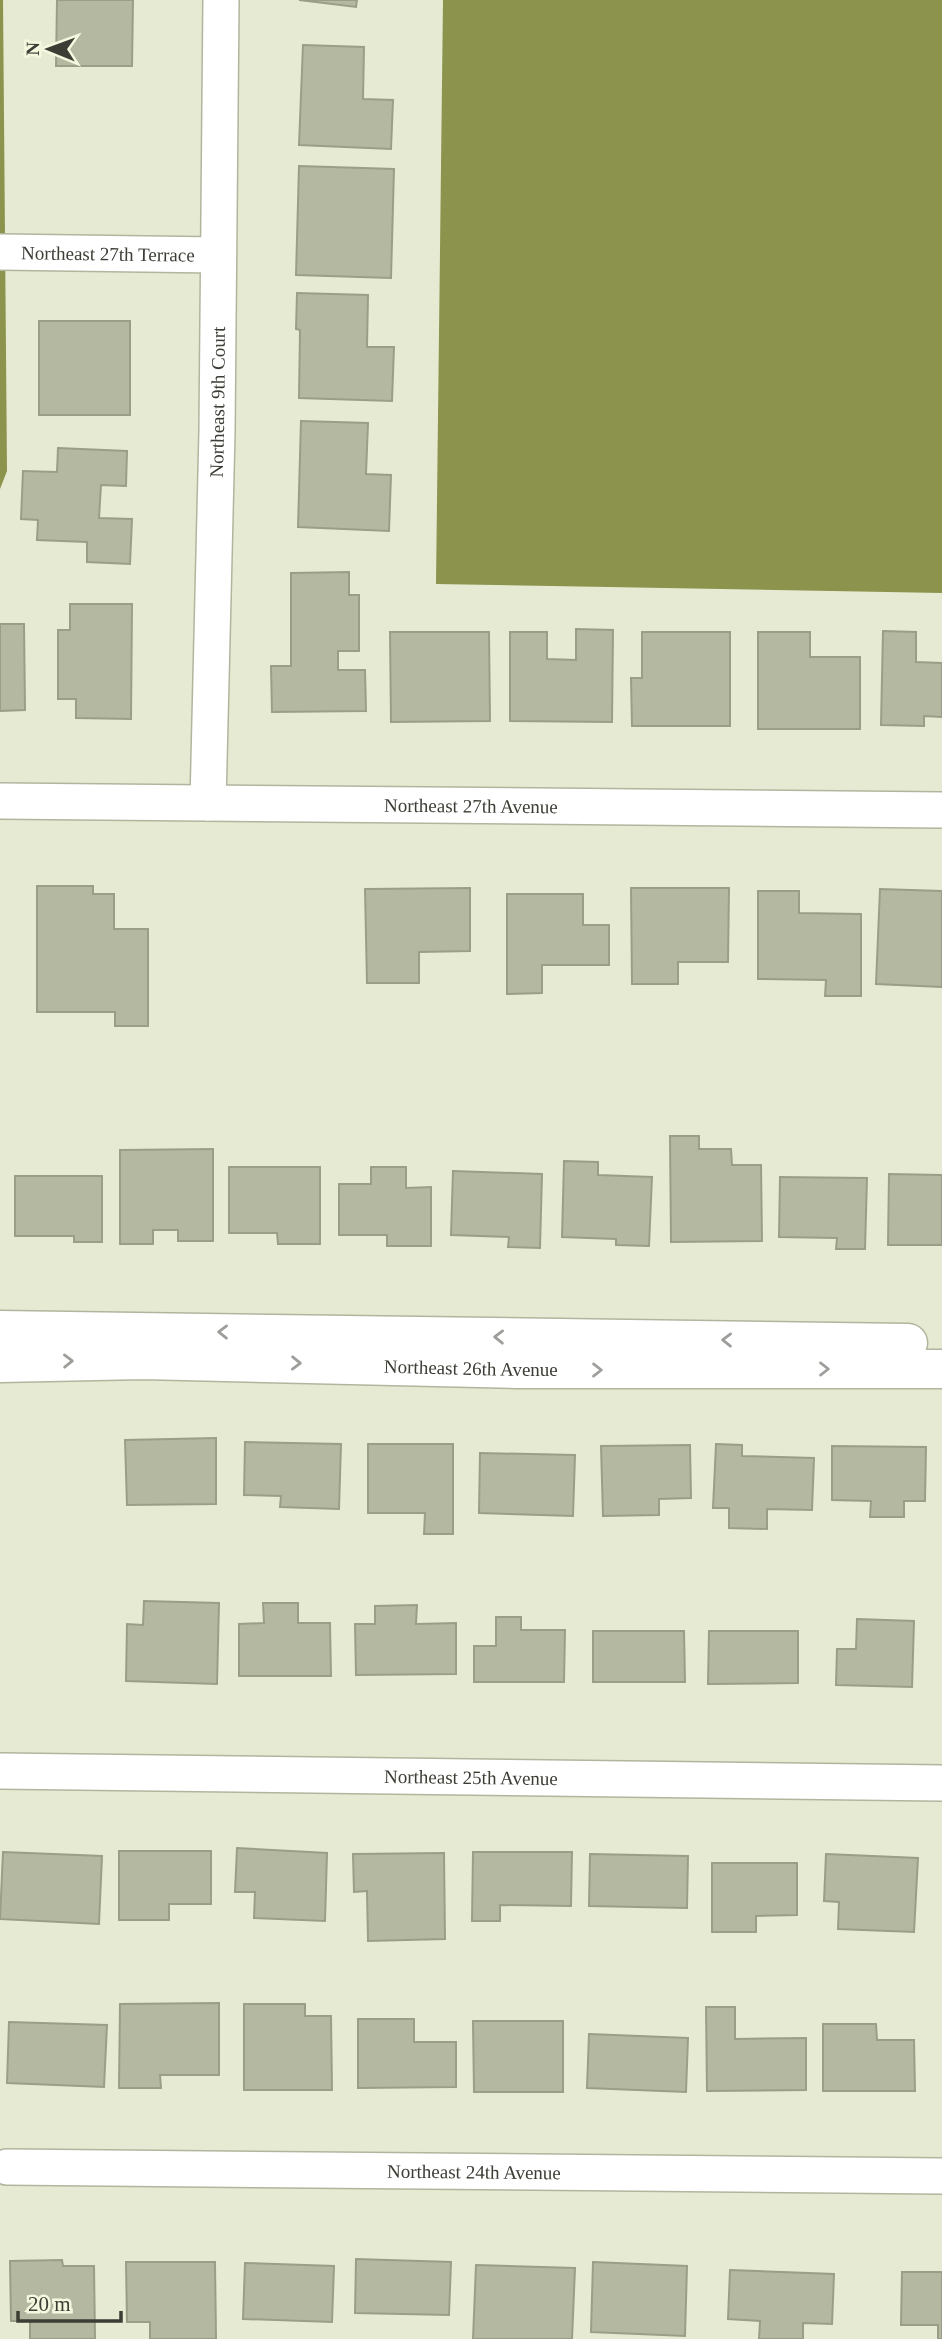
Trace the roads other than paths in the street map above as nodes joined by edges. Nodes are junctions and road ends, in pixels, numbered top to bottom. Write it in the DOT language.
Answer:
graph roads {
  1 [pos="221,0"];
  2 [pos="0,252"];
  3 [pos="217,254"];
  4 [pos="0,801"];
  5 [pos="208,803"];
  6 [pos="942,810"];
  7 [pos="0,1330"];
  8 [pos="942,1344"];
  9 [pos="0,1363"];
  10 [pos="942,1369"];
  11 [pos="0,1771"];
  12 [pos="942,1783"];
  13 [pos="7,2167"];
  14 [pos="942,2176"];
  1 -- 3 [label="street, Northeast 9th Court"];
  2 -- 3 [label="street, Northeast 27th Terrace"];
  3 -- 5 [label="street, Northeast 9th Court"];
  4 -- 5 [label="street, Northeast 27th Avenue"];
  5 -- 6 [label="street, Northeast 27th Avenue"];
  8 -- 7 [label="street, Northeast 26th Avenue, one-way"];
  9 -- 10 [label="street, Northeast 26th Avenue, one-way"];
  11 -- 12 [label="street, Northeast 25th Avenue"];
  13 -- 14 [label="street, Northeast 24th Avenue"];
}
